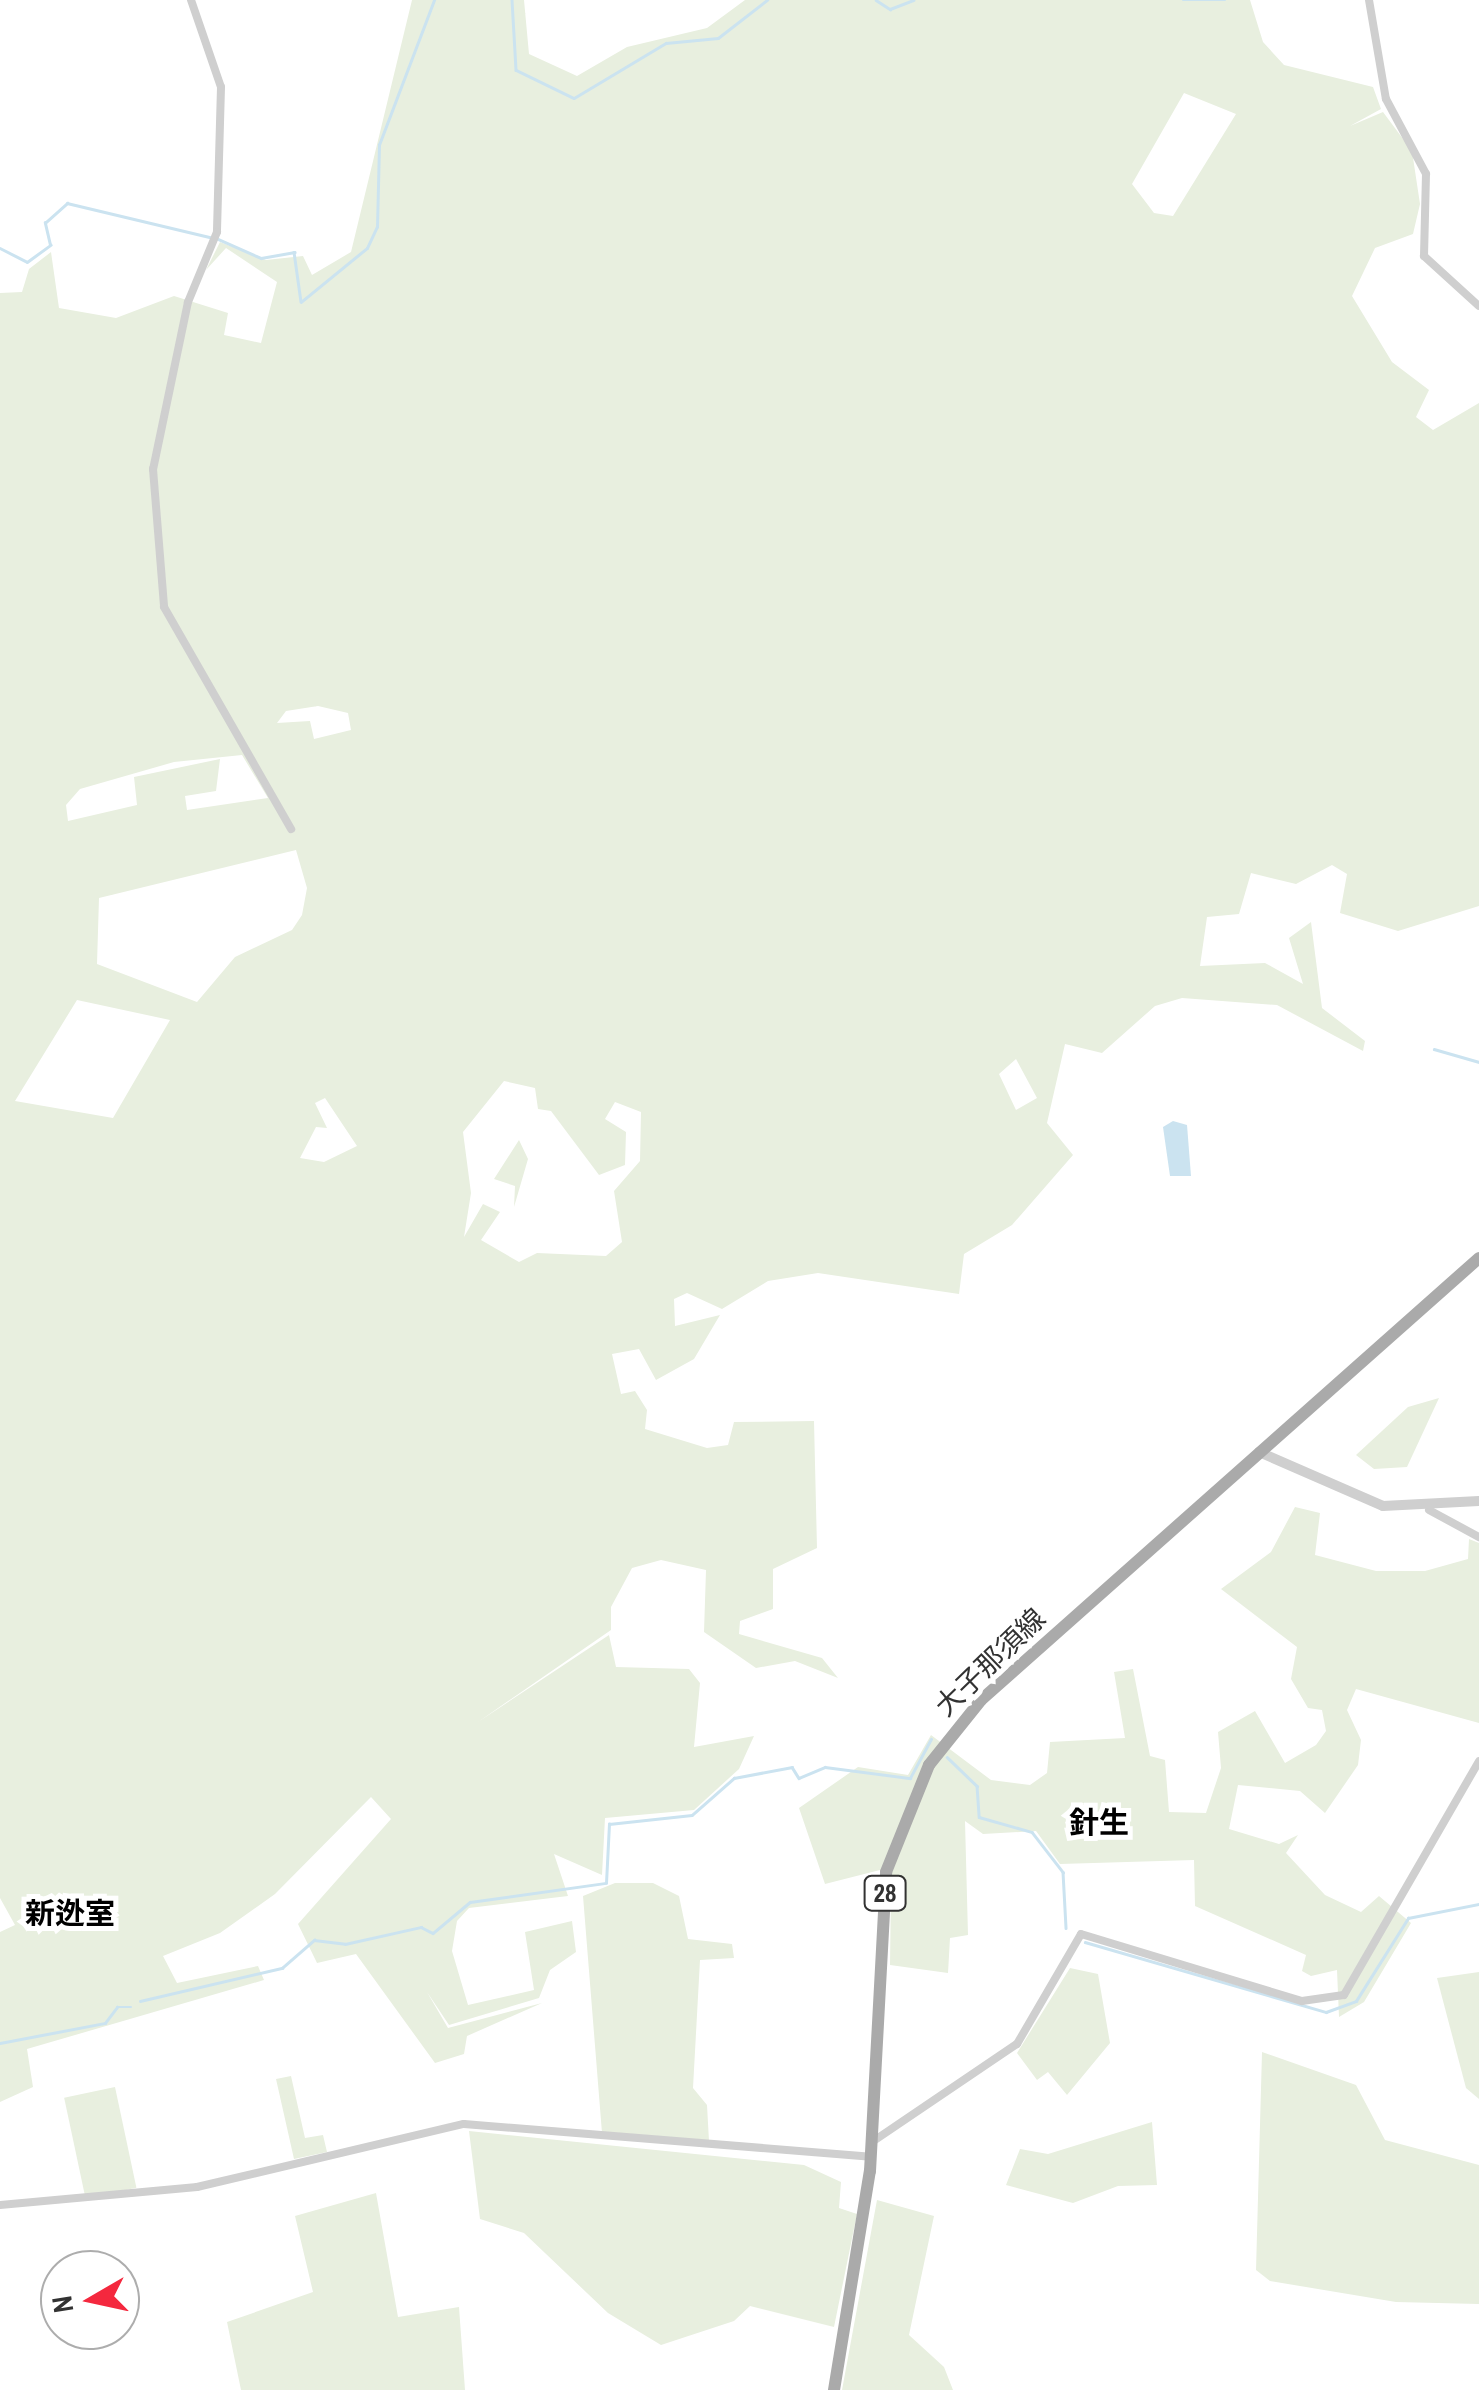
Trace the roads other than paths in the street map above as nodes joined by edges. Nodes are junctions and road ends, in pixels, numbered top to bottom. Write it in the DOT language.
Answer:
graph roads {
  1 [pos="191,0"];
  2 [pos="1369,0"];
  3 [pos="1479,306"];
  4 [pos="291,829"];
  5 [pos="1479,1258"];
  6 [pos="1259,1452"];
  7 [pos="1479,1501"];
  8 [pos="1429,1510"];
  9 [pos="1479,1537"];
  10 [pos="1479,1761"];
  11 [pos="872,2142"];
  12 [pos="870,2158"];
  13 [pos="0,2205"];
  14 [pos="834,2390"];
  1 -- 4 [label="street"];
  2 -- 3 [label="street"];
  5 -- 6 [label="main road, 大子那須線 / 28"];
  6 -- 8 [label="street"];
  6 -- 11 [label="main road, 大子那須線 / 28"];
  7 -- 8 [label="street"];
  8 -- 9 [label="street"];
  10 -- 11 [label="street"];
  11 -- 12 [label="main road, 大子那須線 / 28"];
  12 -- 13 [label="street"];
  12 -- 14 [label="main road, 大子那須線 / 28"];
}
